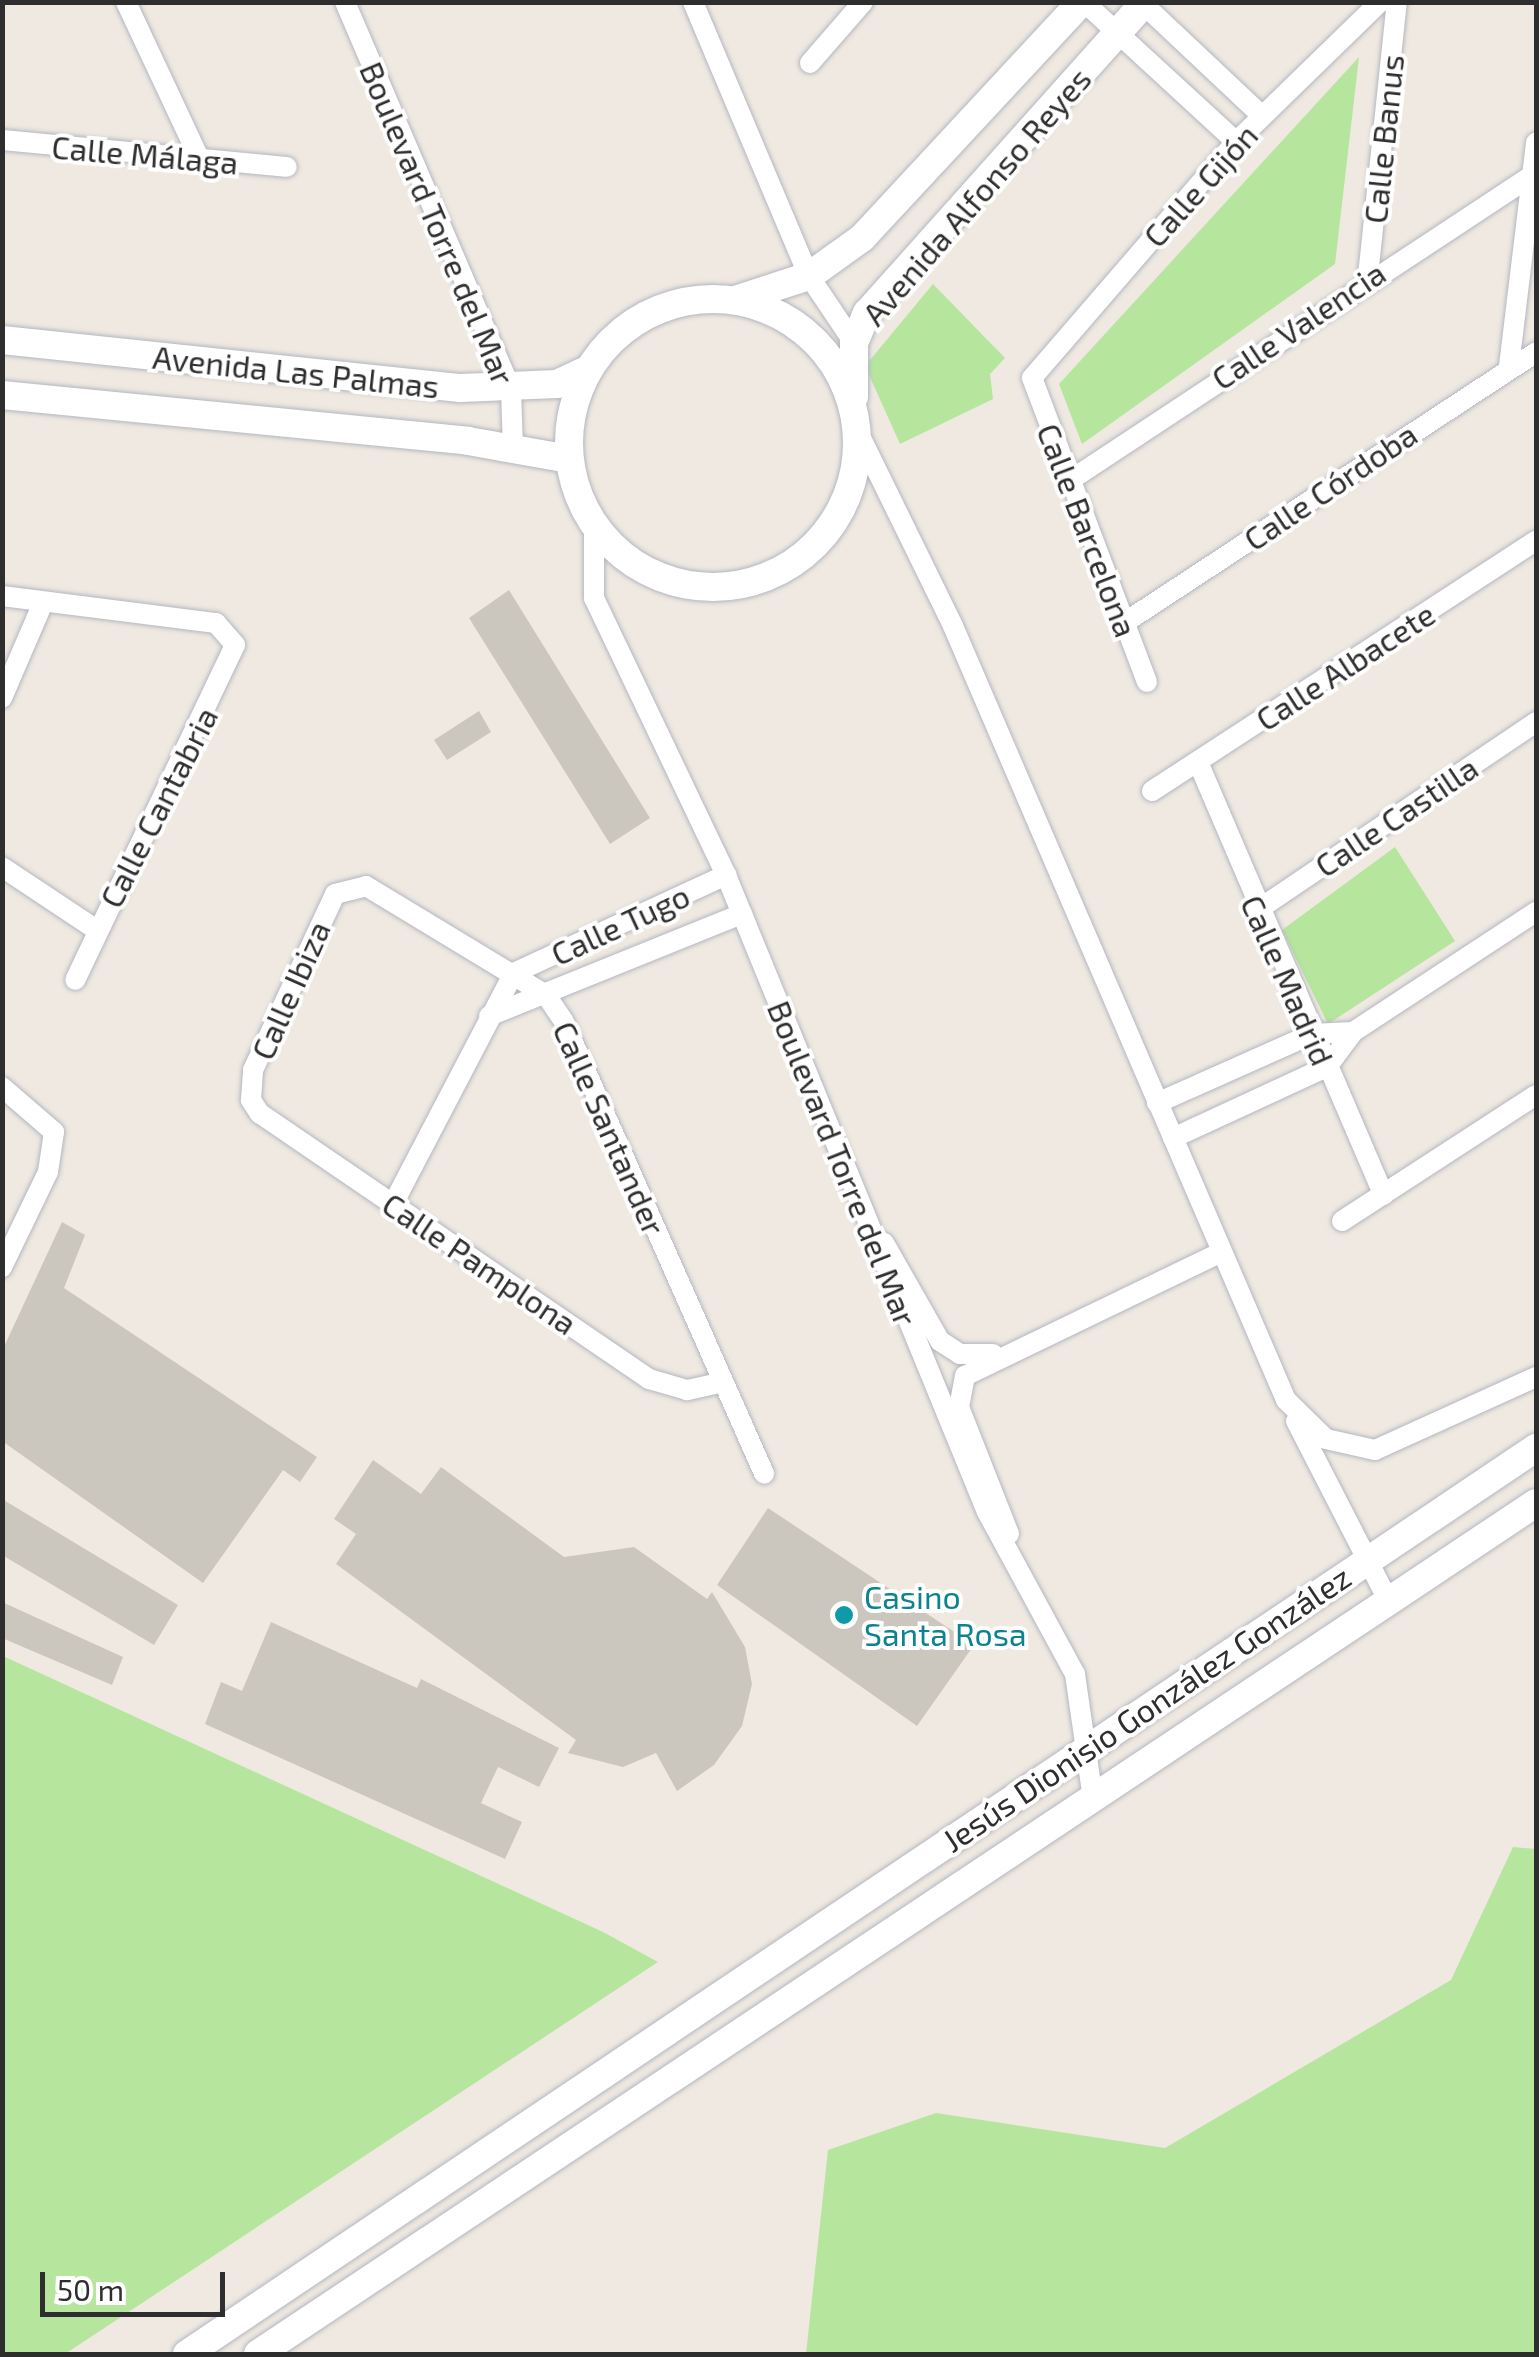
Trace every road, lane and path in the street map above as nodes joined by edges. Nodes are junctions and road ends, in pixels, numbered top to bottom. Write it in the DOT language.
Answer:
graph roads {
  1 [pos="126,2"];
  2 [pos="346,2"];
  3 [pos="693,2"];
  4 [pos="1082,2"];
  5 [pos="1380,2"];
  6 [pos="1397,2"];
  7 [pos="1143,3"];
  8 [pos="860,4"];
  9 [pos="1118,33"];
  10 [pos="810,62"];
  11 [pos="1262,116"];
  12 [pos="2,140"];
  13 [pos="1236,142"];
  14 [pos="1536,143"];
  15 [pos="200,160"];
  16 [pos="287,168"];
  17 [pos="1531,176"];
  18 [pos="809,276"];
  19 [pos="1368,276"];
  20 [pos="735,300"];
  21 [pos="2,340"];
  22 [pos="854,343"];
  23 [pos="1536,352"];
  24 [pos="1509,366"];
  25 [pos="587,370"];
  26 [pos="1032,378"];
  27 [pos="511,389"];
  28 [pos="2,395"];
  29 [pos="856,420"];
  30 [pos="513,448"];
  31 [pos="568,460"];
  32 [pos="1070,481"];
  33 [pos="594,526"];
  34 [pos="1536,541"];
  35 [pos="2,596"];
  36 [pos="43,602"];
  37 [pos="1124,623"];
  38 [pos="1146,682"];
  39 [pos="2,698"];
  40 [pos="1536,722"];
  41 [pos="1198,762"];
  42 [pos="1152,791"];
  43 [pos="2,867"];
  44 [pos="726,875"];
  45 [pos="346,888"];
  46 [pos="1256,911"];
  47 [pos="1536,912"];
  48 [pos="742,914"];
  49 [pos="619,925"];
  50 [pos="97,930"];
  51 [pos="634,958"];
  52 [pos="514,973"];
  53 [pos="75,980"];
  54 [pos="546,995"];
  55 [pos="489,1016"];
  56 [pos="1353,1032"];
  57 [pos="1312,1034"];
  58 [pos="1327,1067"];
  59 [pos="2,1087"];
  60 [pos="1536,1095"];
  61 [pos="250,1100"];
  62 [pos="1157,1103"];
  63 [pos="1173,1138"];
  64 [pos="1384,1195"];
  65 [pos="393,1204"];
  66 [pos="1342,1221"];
  67 [pos="877,1232"];
  68 [pos="1220,1252"];
  69 [pos="2,1268"];
  70 [pos="995,1354"];
  71 [pos="1536,1376"];
  72 [pos="723,1382"];
  73 [pos="1286,1400"];
  74 [pos="1536,1448"];
  75 [pos="764,1474"];
  76 [pos="1536,1502"];
  77 [pos="1012,1548"];
  78 [pos="1365,1562"];
  79 [pos="1389,1602"];
  80 [pos="1090,1744"];
  81 [pos="1092,1799"];
  82 [pos="187,2354"];
  83 [pos="258,2354"];
  1 -- 15 [label="street"];
  2 -- 27 [label="street, Boulevard Torre del Mar"];
  3 -- 18 [label="street"];
  4 -- 9 [label="street"];
  4 -- 18 [label="main road, Avenida Alfonso Reyes"];
  5 -- 11 [label="street, Calle Gijón"];
  6 -- 19 [label="street, Calle Banus"];
  7 -- 9 [label="main road, Avenida Alfonso Reyes"];
  7 -- 11 [label="street"];
  8 -- 10 [label="street"];
  9 -- 13 [label="street"];
  9 -- 22 [label="main road, Avenida Alfonso Reyes"];
  11 -- 13 [label="street, Calle Gijón"];
  12 -- 15 [label="street, Calle Málaga"];
  13 -- 26 [label="street, Calle Gijón"];
  14 -- 17 [label="street"];
  15 -- 16 [label="street, Calle Málaga"];
  17 -- 19 [label="street, Calle Valencia"];
  17 -- 24 [label="street"];
  18 -- 20 [label="main road, Avenida Alfonso Reyes"];
  18 -- 22 [label="street"];
  19 -- 32 [label="street, Calle Valencia"];
  20 -- 25 [label="main road"];
  20 -- 29 [label="main road"];
  21 -- 27 [label="main road, Avenida Las Palmas"];
  22 -- 29 [label="main road, Avenida Alfonso Reyes"];
  23 -- 24 [label="street, Calle Córdoba"];
  24 -- 37 [label="street, Calle Córdoba"];
  25 -- 27 [label="main road, Avenida Las Palmas"];
  25 -- 31 [label="main road"];
  26 -- 32 [label="street, Calle Barcelona"];
  27 -- 30 [label="street, Boulevard Torre del Mar"];
  28 -- 30 [label="main road, Avenida Las Palmas"];
  29 -- 33 [label="main road"];
  29 -- 62 [label="street"];
  30 -- 31 [label="main road, Avenida Las Palmas"];
  31 -- 33 [label="main road"];
  32 -- 37 [label="street, Calle Barcelona"];
  33 -- 44 [label="street, Boulevard Torre del Mar"];
  34 -- 41 [label="street, Calle Albacete"];
  35 -- 36 [label="street"];
  36 -- 39 [label="street"];
  36 -- 50 [label="street, Calle Cantabria"];
  37 -- 38 [label="street, Calle Barcelona"];
  40 -- 46 [label="street, Calle Castilla"];
  41 -- 42 [label="street, Calle Albacete"];
  41 -- 46 [label="street, Calle Madrid"];
  43 -- 50 [label="street"];
  44 -- 48 [label="street, Boulevard Torre del Mar"];
  44 -- 49 [label="street, Calle Tugo"];
  45 -- 52 [label="street, Calle Santander"];
  45 -- 61 [label="street, Calle Ibiza"];
  46 -- 57 [label="street, Calle Madrid"];
  47 -- 56 [label="street"];
  48 -- 51 [label="street, Calle Tugo"];
  48 -- 67 [label="street, Boulevard Torre del Mar"];
  49 -- 51 [label="street"];
  49 -- 52 [label="street, Calle Tugo"];
  50 -- 53 [label="street, Calle Cantabria"];
  51 -- 54 [label="street, Calle Tugo"];
  52 -- 54 [label="street, Calle Santander"];
  52 -- 55 [label="street"];
  54 -- 55 [label="street, Calle Tugo"];
  54 -- 72 [label="street, Calle Santander"];
  55 -- 65 [label="street"];
  56 -- 57 [label="street"];
  56 -- 58 [label="street"];
  57 -- 58 [label="street, Calle Madrid"];
  57 -- 62 [label="street"];
  58 -- 63 [label="street"];
  58 -- 64 [label="street, Calle Madrid"];
  59 -- 69 [label="street"];
  60 -- 64 [label="street"];
  61 -- 65 [label="street, Calle Pamplona"];
  62 -- 63 [label="street"];
  63 -- 68 [label="street"];
  64 -- 66 [label="street"];
  65 -- 72 [label="street, Calle Pamplona"];
  67 -- 70 [label="street"];
  67 -- 77 [label="street, Boulevard Torre del Mar"];
  68 -- 70 [label="street"];
  68 -- 73 [label="street"];
  70 -- 77 [label="street"];
  71 -- 73 [label="street"];
  72 -- 75 [label="street, Calle Santander"];
  73 -- 78 [label="street"];
  74 -- 78 [label="main road, Jesús Dionisio González González"];
  76 -- 79 [label="main road, Jesús Dionisio González González"];
  77 -- 80 [label="street, Boulevard Torre del Mar"];
  78 -- 79 [label="street"];
  78 -- 80 [label="main road, Jesús Dionisio González González"];
  79 -- 81 [label="main road, Jesús Dionisio González González"];
  80 -- 81 [label="street, Boulevard Torre del Mar"];
  80 -- 82 [label="main road, Jesús Dionisio González González"];
  81 -- 83 [label="main road, Jesús Dionisio González González"];
}
